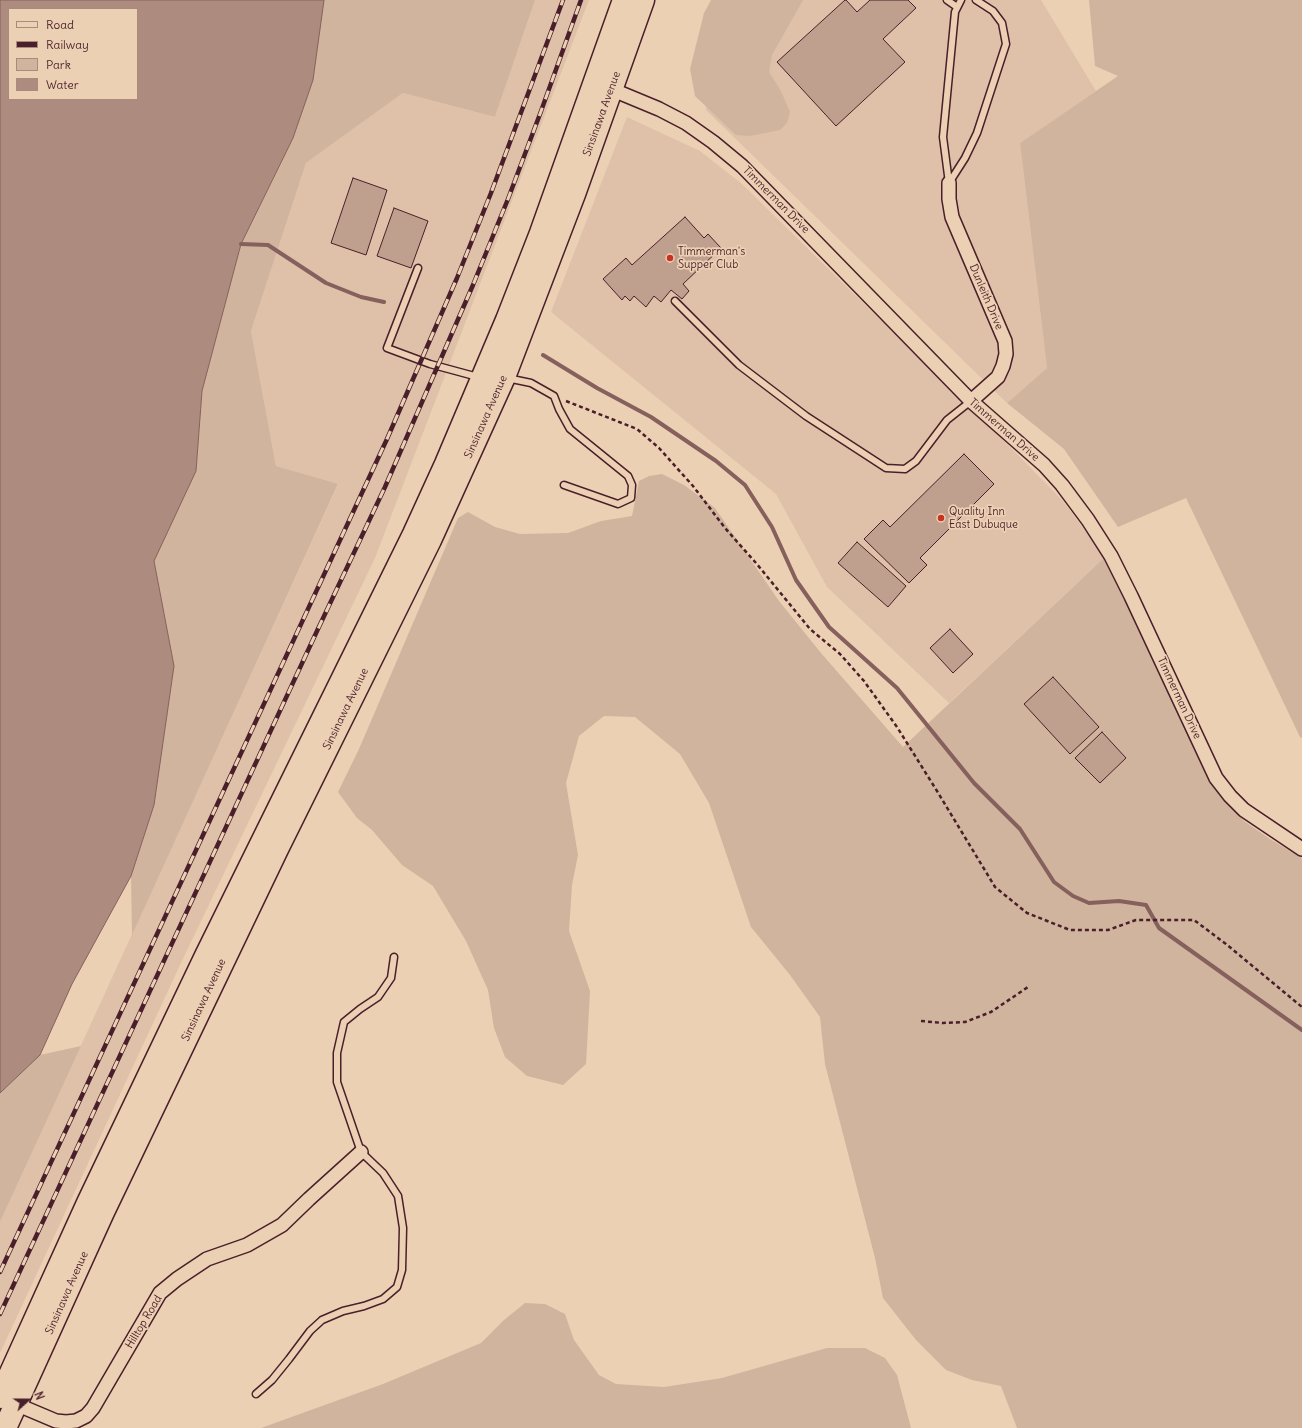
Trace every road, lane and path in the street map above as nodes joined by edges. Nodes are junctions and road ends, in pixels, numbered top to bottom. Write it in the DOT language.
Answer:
graph roads {
  1 [pos="624,0"];
  2 [pos="643,0"];
  3 [pos="947,0"];
  4 [pos="961,0"];
  5 [pos="976,0"];
  6 [pos="957,7"];
  7 [pos="603,86"];
  8 [pos="949,183"];
  9 [pos="418,268"];
  10 [pos="675,302"];
  11 [pos="494,377"];
  12 [pos="554,396"];
  13 [pos="971,401"];
  14 [pos="564,485"];
  15 [pos="1302,849"];
  16 [pos="394,957"];
  17 [pos="1028,987"];
  18 [pos="1302,1007"];
  19 [pos="921,1021"];
  20 [pos="361,1152"];
  21 [pos="256,1394"];
  22 [pos="6,1400"];
  23 [pos="75,1424"];
  24 [pos="5,1428"];
  1 -- 7 [label="highway, Sinsinawa Avenue"];
  2 -- 7 [label="highway, Sinsinawa Avenue"];
  3 -- 6 [label="lane"];
  4 -- 6 [label="lane"];
  5 -- 8 [label="lane"];
  6 -- 8 [label="lane"];
  7 -- 11 [label="highway, Sinsinawa Avenue"];
  7 -- 13 [label="street, Timmerman Drive"];
  8 -- 13 [label="street, Dunleith Drive"];
  9 -- 11 [label="lane"];
  10 -- 13 [label="lane"];
  11 -- 12 [label="lane"];
  11 -- 22 [label="highway, Sinsinawa Avenue"];
  12 -- 14 [label="lane"];
  12 -- 18 [label="path"];
  13 -- 15 [label="street, Timmerman Drive"];
  16 -- 20 [label="lane"];
  17 -- 19 [label="path"];
  20 -- 21 [label="lane"];
  20 -- 23 [label="street, Hilltop Road"];
  22 -- 23 [label="street, Hilltop Road"];
  22 -- 24 [label="highway, Sinsinawa Avenue"];
}
